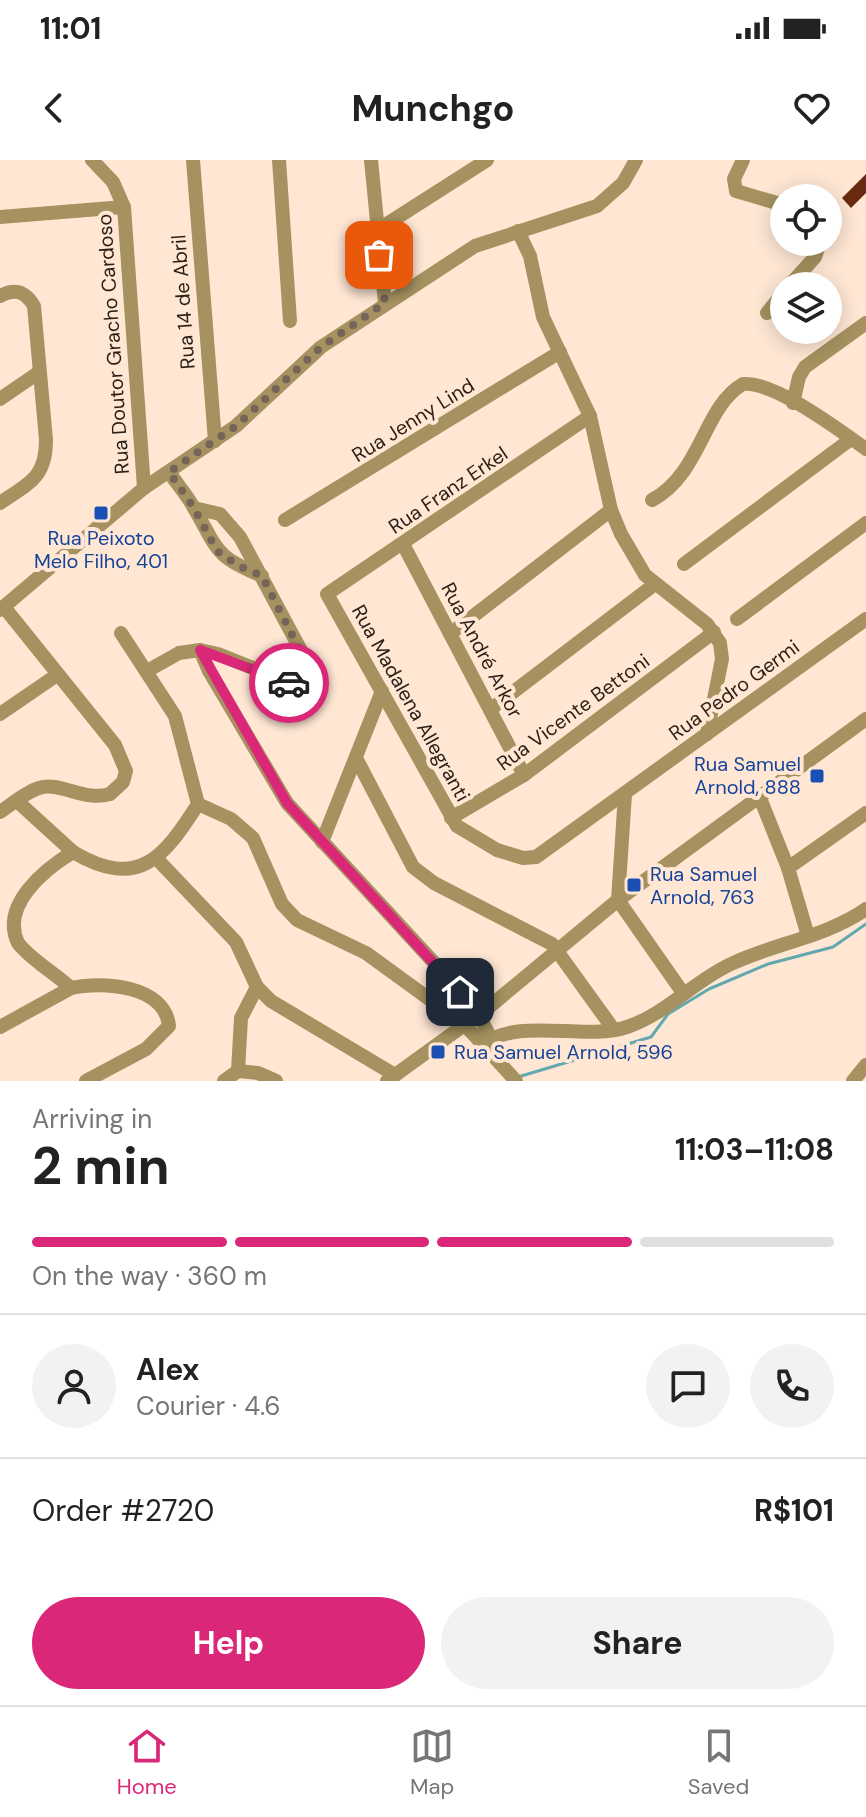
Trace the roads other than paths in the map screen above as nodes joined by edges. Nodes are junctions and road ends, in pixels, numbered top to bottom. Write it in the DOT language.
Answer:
graph roads {
  1 [pos="92,160"];
  2 [pos="193,160"];
  3 [pos="279,160"];
  4 [pos="383,160"];
  5 [pos="487,160"];
  6 [pos="636,160"];
  7 [pos="743,160"];
  8 [pos="372,168"];
  9 [pos="770,201"];
  10 [pos="124,207"];
  11 [pos="0,217"];
  12 [pos="376,231"];
  13 [pos="518,231"];
  14 [pos="815,256"];
  15 [pos="802,272"];
  16 [pos="0,296"];
  17 [pos="385,303"];
  18 [pos="770,309"];
  19 [pos="767,313"];
  20 [pos="290,321"];
  21 [pos="866,323"];
  22 [pos="560,352"];
  23 [pos="38,373"];
  24 [pos="0,399"];
  25 [pos="793,403"];
  26 [pos="590,416"];
  27 [pos="851,439"];
  28 [pos="215,441"];
  29 [pos="866,449"];
  30 [pos="169,472"];
  31 [pos="144,488"];
  32 [pos="652,500"];
  33 [pos="0,503"];
  34 [pos="194,508"];
  35 [pos="611,510"];
  36 [pos="285,520"];
  37 [pos="866,523"];
  38 [pos="403,544"];
  39 [pos="684,564"];
  40 [pos="262,576"];
  41 [pos="655,584"];
  42 [pos="327,594"];
  43 [pos="2,609"];
  44 [pos="737,619"];
  45 [pos="866,619"];
  46 [pos="714,632"];
  47 [pos="121,633"];
  48 [pos="450,634"];
  49 [pos="200,650"];
  50 [pos="147,671"];
  51 [pos="57,675"];
  52 [pos="382,691"];
  53 [pos="491,709"];
  54 [pos="0,714"];
  55 [pos="866,719"];
  56 [pos="707,734"];
  57 [pos="356,758"];
  58 [pos="524,775"];
  59 [pos="625,794"];
  60 [pos="760,798"];
  61 [pos="17,801"];
  62 [pos="198,804"];
  63 [pos="0,812"];
  64 [pos="866,813"];
  65 [pos="451,818"];
  66 [pos="322,842"];
  67 [pos="73,852"];
  68 [pos="157,859"];
  69 [pos="788,868"];
  70 [pos="618,900"];
  71 [pos="866,909"];
  72 [pos="808,936"];
  73 [pos="559,950"];
  74 [pos="257,987"];
  75 [pos="71,988"];
  76 [pos="683,993"];
  77 [pos="480,1014"];
  78 [pos="465,1025"];
  79 [pos="0,1027"];
  80 [pos="614,1030"];
  81 [pos="488,1041"];
  82 [pos="866,1065"];
  83 [pos="238,1071"];
  84 [pos="391,1078"];
  85 [pos="86,1081"];
  86 [pos="224,1081"];
  87 [pos="276,1081"];
  88 [pos="516,1081"];
  89 [pos="853,1081"];
  1 -- 10 [label="street, Rua Doutor Gracho Cardoso"];
  2 -- 28 [label="street, Rua 14 de Abril"];
  3 -- 20 [label="street"];
  4 -- 8 [label="street"];
  5 -- 12 [label="street"];
  6 -- 13 [label="street"];
  7 -- 9 [label="street"];
  8 -- 12 [label="street"];
  10 -- 11 [label="street"];
  10 -- 31 [label="street, Rua Doutor Gracho Cardoso"];
  12 -- 17 [label="street"];
  13 -- 17 [label="street"];
  13 -- 22 [label="street"];
  14 -- 15 [label="street"];
  16 -- 23 [label="street"];
  17 -- 28 [label="street"];
  18 -- 19 [label="street"];
  21 -- 25 [label="street"];
  22 -- 26 [label="street"];
  22 -- 36 [label="street, Rua Jenny Lind"];
  23 -- 24 [label="street"];
  23 -- 33 [label="street"];
  25 -- 27 [label="street"];
  25 -- 32 [label="street"];
  26 -- 35 [label="street"];
  26 -- 38 [label="street, Rua Franz Erkel"];
  27 -- 29 [label="street"];
  27 -- 39 [label="street"];
  28 -- 30 [label="street"];
  30 -- 31 [label="street"];
  30 -- 34 [label="street"];
  31 -- 43 [label="street"];
  34 -- 40 [label="street"];
  34 -- 40 [label="street"];
  35 -- 41 [label="street"];
  35 -- 48 [label="street"];
  37 -- 44 [label="street"];
  38 -- 42 [label="street, Rua Franz Erkel"];
  38 -- 48 [label="street, Rua André Arkor"];
  40 -- 49 [label="street"];
  41 -- 46 [label="street"];
  41 -- 53 [label="street"];
  42 -- 52 [label="street, Rua Madalena Allegranti"];
  43 -- 51 [label="street"];
  45 -- 56 [label="street, Rua Pedro Germi"];
  46 -- 56 [label="street"];
  46 -- 58 [label="street, Rua Vicente Bettoni"];
  47 -- 50 [label="street"];
  48 -- 53 [label="street, Rua André Arkor"];
  49 -- 50 [label="street"];
  49 -- 66 [label="street"];
  50 -- 62 [label="street"];
  51 -- 54 [label="street"];
  51 -- 61 [label="street"];
  52 -- 57 [label="street"];
  52 -- 65 [label="street, Rua Madalena Allegranti"];
  53 -- 58 [label="street, Rua André Arkor"];
  55 -- 60 [label="street"];
  56 -- 59 [label="street, Rua Pedro Germi"];
  57 -- 66 [label="street"];
  57 -- 73 [label="street"];
  58 -- 65 [label="street, Rua Vicente Bettoni"];
  59 -- 65 [label="street, Rua Madalena Allegranti"];
  59 -- 70 [label="street"];
  60 -- 69 [label="street"];
  60 -- 70 [label="street"];
  61 -- 63 [label="street"];
  61 -- 67 [label="street"];
  62 -- 68 [label="street"];
  62 -- 78 [label="street"];
  64 -- 69 [label="street"];
  66 -- 77 [label="street"];
  67 -- 68 [label="street"];
  67 -- 75 [label="street"];
  68 -- 74 [label="street"];
  69 -- 72 [label="street"];
  70 -- 73 [label="street"];
  70 -- 76 [label="street"];
  71 -- 72 [label="street"];
  72 -- 76 [label="street"];
  73 -- 77 [label="street"];
  73 -- 80 [label="street"];
  74 -- 83 [label="street"];
  74 -- 84 [label="street"];
  75 -- 79 [label="street"];
  75 -- 85 [label="street"];
  76 -- 80 [label="street"];
  77 -- 78 [label="street"];
  77 -- 81 [label="street"];
  78 -- 81 [label="street"];
  78 -- 84 [label="street"];
  80 -- 81 [label="street"];
  81 -- 88 [label="street"];
  82 -- 89 [label="street"];
  83 -- 86 [label="street"];
  83 -- 87 [label="street"];
}
